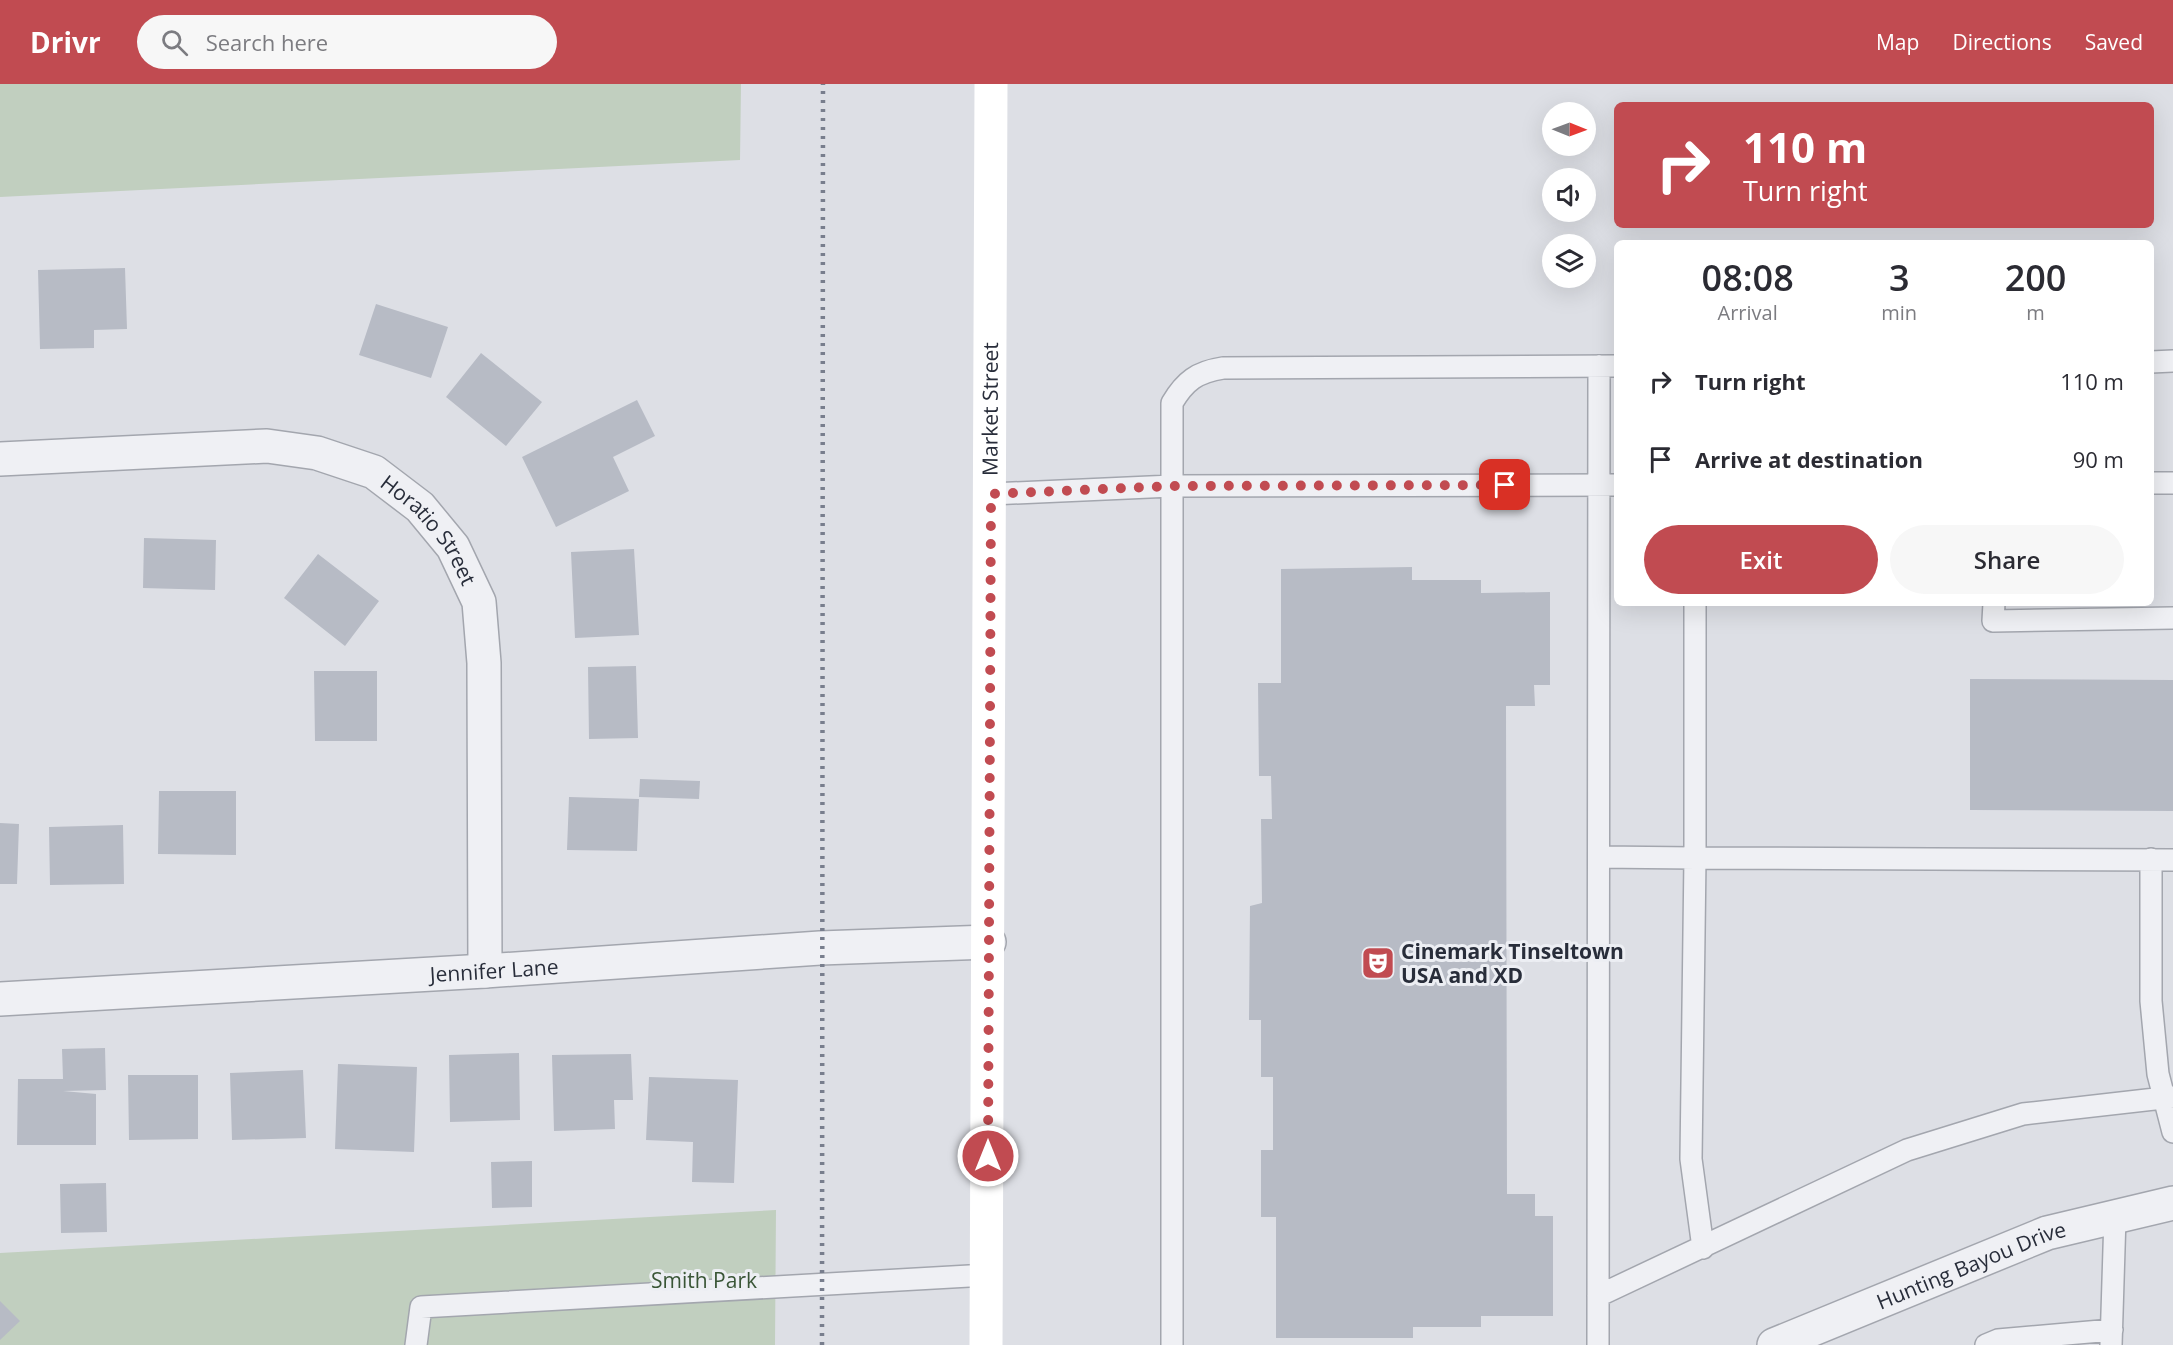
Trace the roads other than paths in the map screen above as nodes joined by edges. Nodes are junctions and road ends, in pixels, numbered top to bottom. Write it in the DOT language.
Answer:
graph roads {
  1 [pos="991,84"];
  2 [pos="2173,361"];
  3 [pos="2154,362"];
  4 [pos="1608,366"];
  5 [pos="0,459"];
  6 [pos="2154,483"];
  7 [pos="2173,483"];
  8 [pos="1609,485"];
  9 [pos="1172,486"];
  10 [pos="991,494"];
  11 [pos="1695,606"];
  12 [pos="1994,606"];
  13 [pos="2173,618"];
  14 [pos="1599,857"];
  15 [pos="1695,858"];
  16 [pos="2151,860"];
  17 [pos="2173,860"];
  18 [pos="989,942"];
  19 [pos="485,971"];
  20 [pos="0,999"];
  21 [pos="2169,1097"];
  22 [pos="2173,1132"];
  23 [pos="2173,1203"];
  24 [pos="2115,1217"];
  25 [pos="1703,1248"];
  26 [pos="987,1275"];
  27 [pos="1598,1296"];
  28 [pos="2111,1338"];
  29 [pos="416,1345"];
  30 [pos="986,1345"];
  31 [pos="1172,1345"];
  32 [pos="1598,1345"];
  33 [pos="1774,1345"];
  34 [pos="1986,1345"];
  1 -- 10 [label="main road, Market Street"];
  2 -- 3 [label="lane"];
  4 -- 8 [label="lane"];
  4 -- 9 [label="lane"];
  5 -- 19 [label="street, Horatio Street"];
  6 -- 7 [label="lane"];
  8 -- 9 [label="lane"];
  8 -- 14 [label="lane"];
  9 -- 10 [label="lane"];
  9 -- 31 [label="lane"];
  10 -- 18 [label="main road, Market Street"];
  11 -- 15 [label="lane"];
  12 -- 13 [label="lane"];
  14 -- 15 [label="lane"];
  14 -- 27 [label="lane"];
  15 -- 16 [label="lane"];
  15 -- 25 [label="lane"];
  16 -- 17 [label="lane"];
  16 -- 21 [label="lane"];
  18 -- 19 [label="street, Jennifer Lane"];
  18 -- 26 [label="main road, Market Street"];
  19 -- 20 [label="street, Jennifer Lane"];
  21 -- 22 [label="lane"];
  21 -- 25 [label="lane"];
  23 -- 24 [label="street, Hunting Bayou Drive"];
  24 -- 28 [label="lane"];
  24 -- 33 [label="street, Hunting Bayou Drive"];
  25 -- 27 [label="lane"];
  26 -- 29 [label="lane"];
  26 -- 30 [label="main road, Market Street"];
  27 -- 32 [label="lane"];
  28 -- 34 [label="lane"];
}
